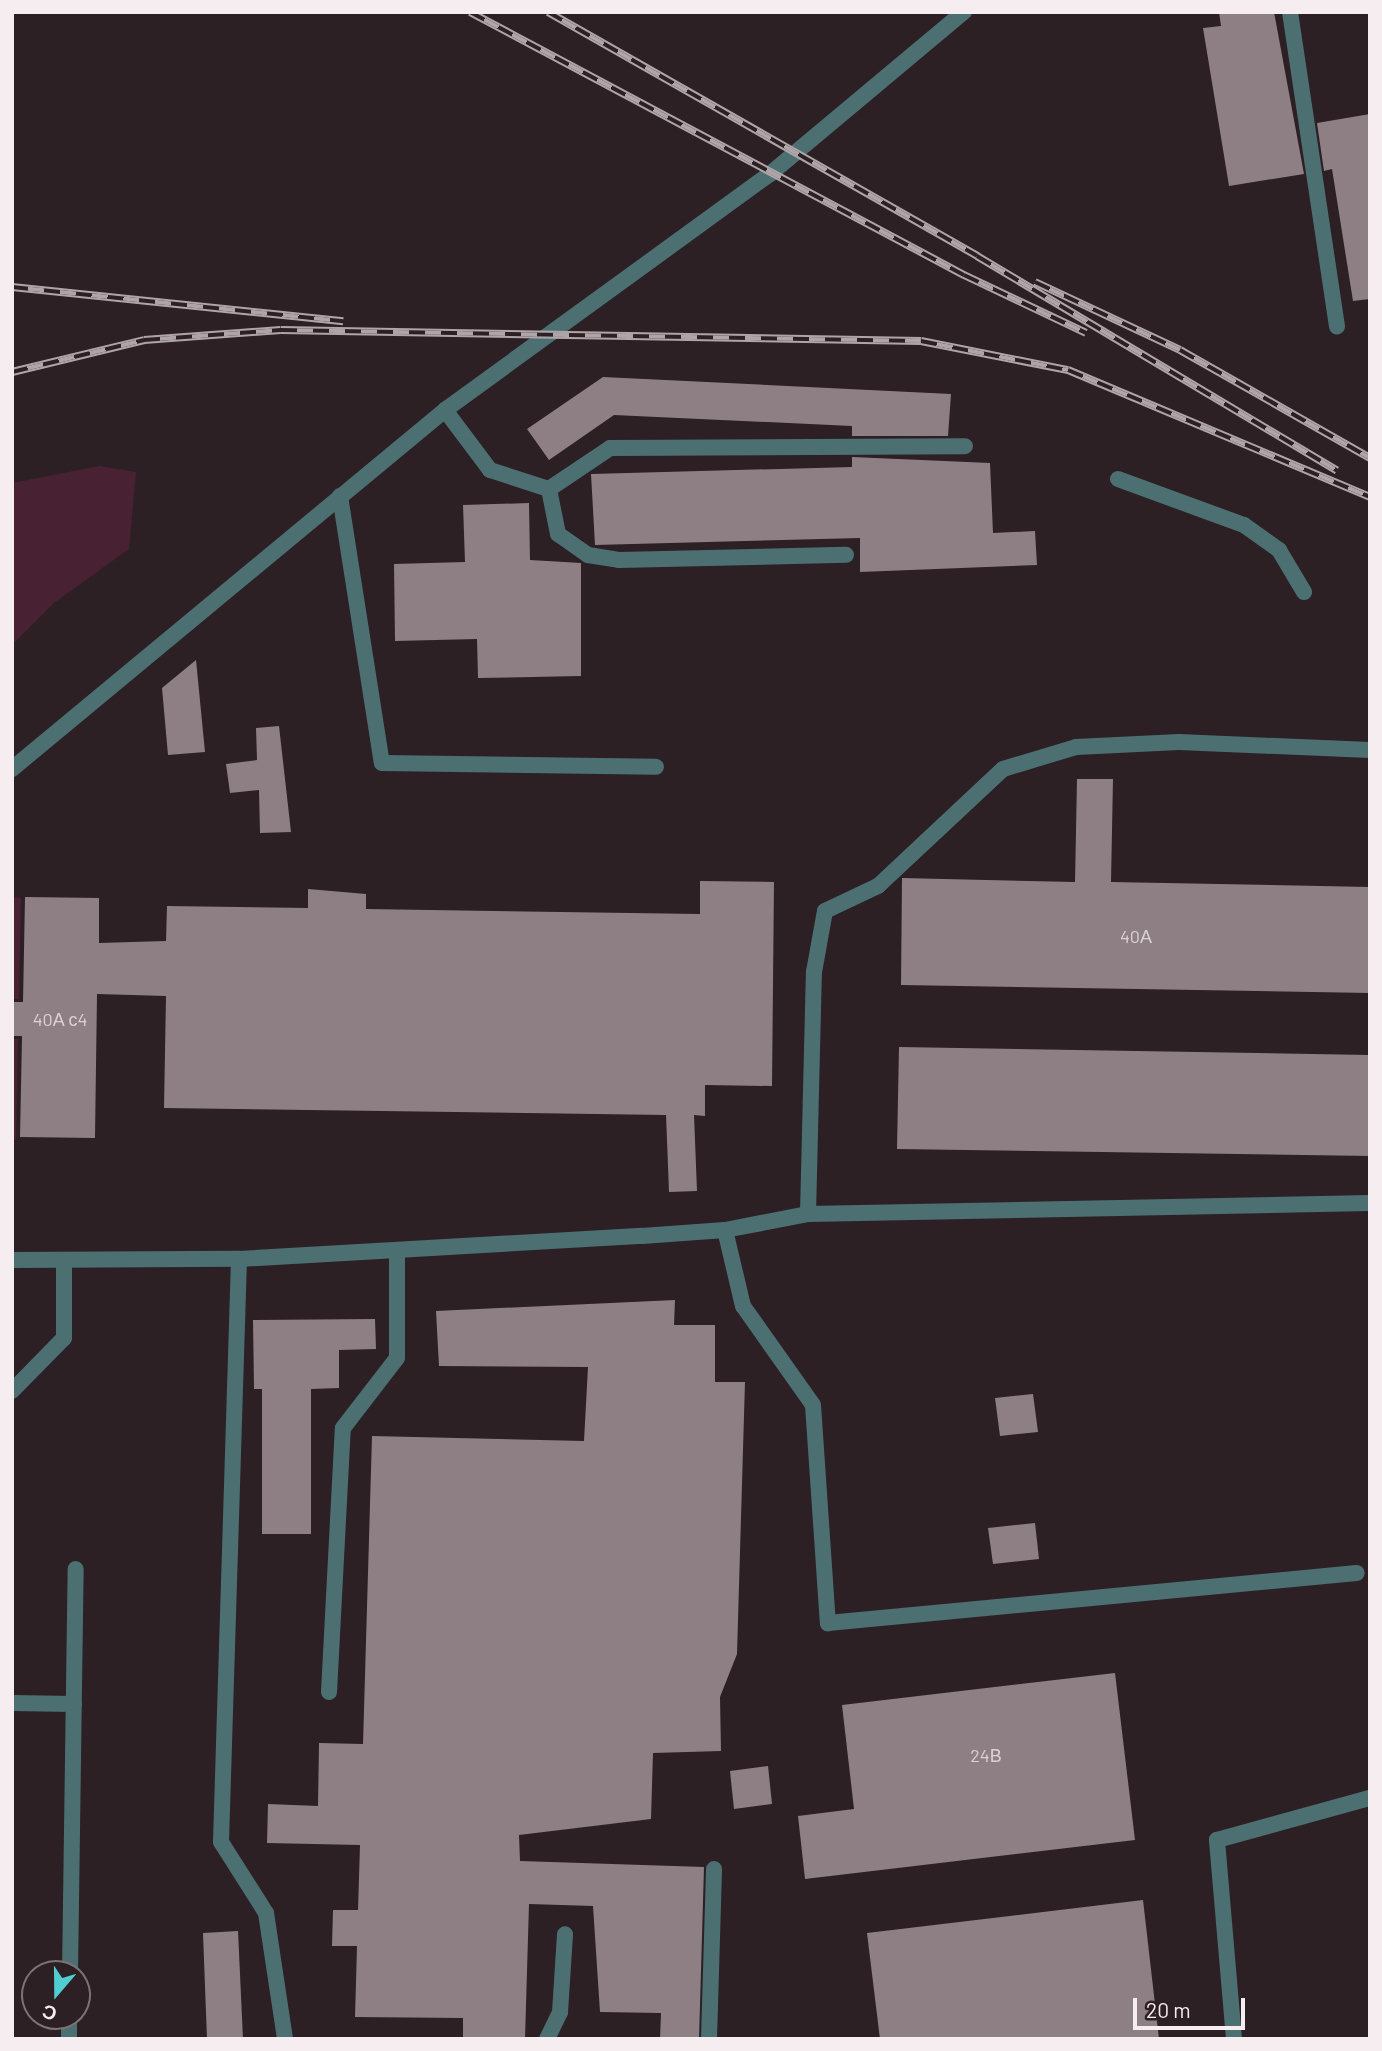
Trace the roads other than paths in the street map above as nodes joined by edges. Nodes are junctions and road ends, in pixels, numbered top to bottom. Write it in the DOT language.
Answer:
graph roads {
  1 [pos="964,12"];
  2 [pos="1290,12"];
  3 [pos="1337,327"];
  4 [pos="445,410"];
  5 [pos="965,446"];
  6 [pos="1118,479"];
  7 [pos="549,489"];
  8 [pos="340,496"];
  9 [pos="846,555"];
  10 [pos="1304,592"];
  11 [pos="1370,750"];
  12 [pos="656,767"];
  13 [pos="12,769"];
  14 [pos="1370,1203"];
  15 [pos="808,1214"];
  16 [pos="725,1230"];
  17 [pos="397,1250"];
  18 [pos="239,1259"];
  19 [pos="12,1260"];
  20 [pos="64,1260"];
  21 [pos="12,1391"];
  22 [pos="76,1569"];
  23 [pos="1357,1573"];
  24 [pos="329,1692"];
  25 [pos="12,1703"];
  26 [pos="74,1704"];
  27 [pos="1370,1798"];
  28 [pos="714,1870"];
  29 [pos="565,1934"];
  30 [pos="70,1960"];
  31 [pos="285,2039"];
  32 [pos="547,2039"];
  33 [pos="709,2039"];
  34 [pos="1234,2039"];
  1 -- 4 [label="lane"];
  2 -- 3 [label="lane"];
  4 -- 7 [label="lane"];
  4 -- 8 [label="lane"];
  5 -- 7 [label="lane"];
  6 -- 10 [label="lane"];
  7 -- 9 [label="lane"];
  8 -- 12 [label="lane"];
  8 -- 13 [label="lane"];
  11 -- 15 [label="lane"];
  14 -- 15 [label="lane"];
  15 -- 16 [label="lane"];
  16 -- 17 [label="lane"];
  16 -- 23 [label="lane"];
  17 -- 18 [label="lane"];
  17 -- 24 [label="lane"];
  18 -- 20 [label="lane"];
  18 -- 31 [label="lane"];
  19 -- 20 [label="lane"];
  20 -- 21 [label="lane"];
  22 -- 26 [label="lane"];
  25 -- 26 [label="lane"];
  26 -- 30 [label="lane"];
  27 -- 34 [label="lane"];
  28 -- 33 [label="lane"];
  29 -- 32 [label="lane"];
}
